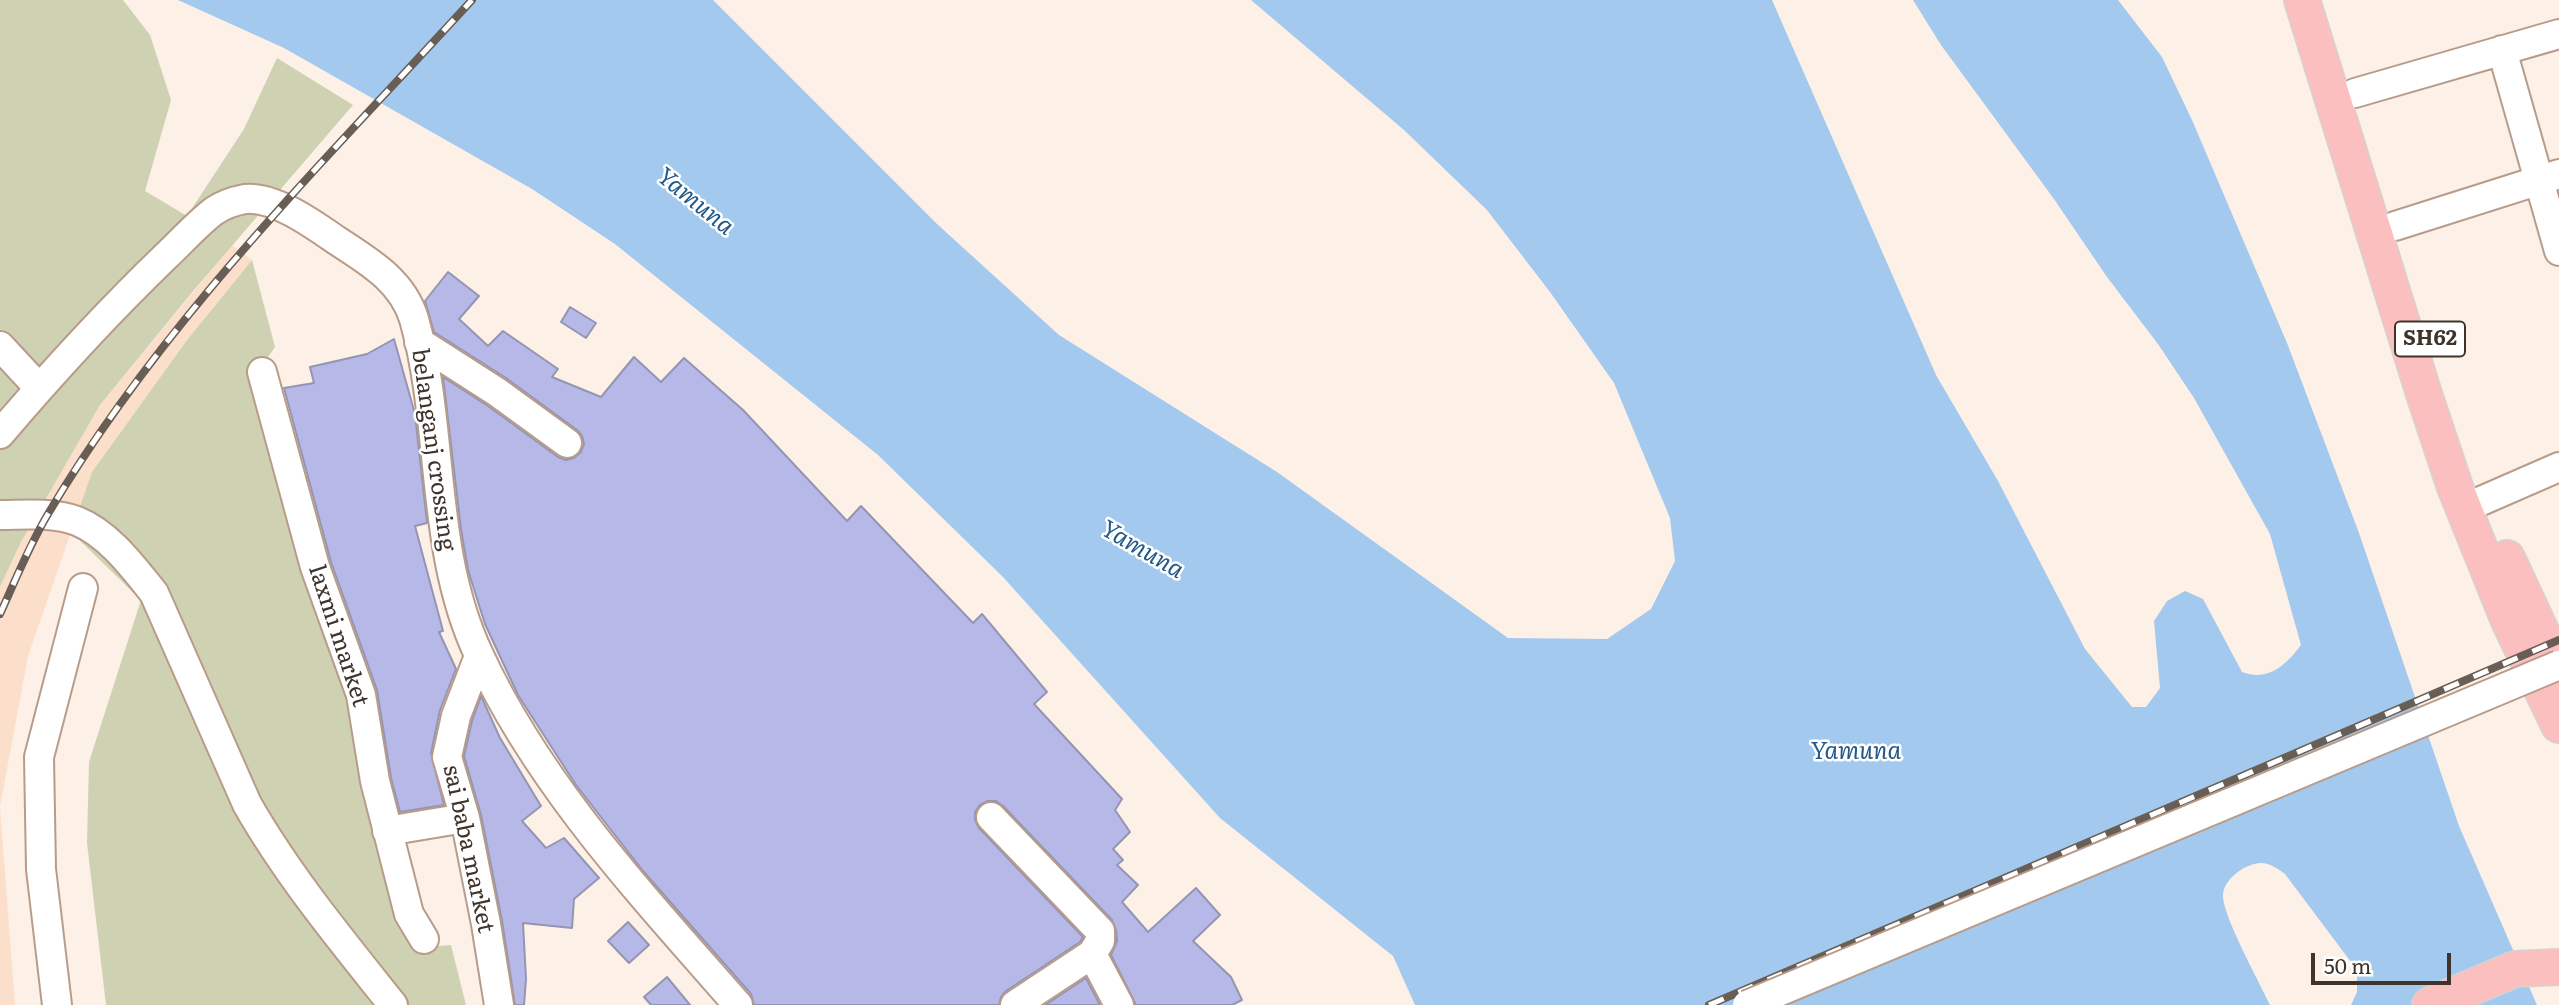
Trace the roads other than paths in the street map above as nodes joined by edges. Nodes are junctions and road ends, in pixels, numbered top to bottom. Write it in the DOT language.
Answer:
graph roads {
  1 [pos="2302,0"];
  2 [pos="2324,0"];
  3 [pos="2559,34"];
  4 [pos="2502,50"];
  5 [pos="2355,93"];
  6 [pos="2549,177"];
  7 [pos="2395,226"];
  8 [pos="2559,251"];
  9 [pos="419,342"];
  10 [pos="0,346"];
  11 [pos="262,372"];
  12 [pos="39,388"];
  13 [pos="0,434"];
  14 [pos="567,443"];
  15 [pos="2559,467"];
  16 [pos="2481,501"];
  17 [pos="0,515"];
  18 [pos="83,588"];
  19 [pos="479,656"];
  20 [pos="2559,667"];
  21 [pos="2559,725"];
  22 [pos="991,817"];
  23 [pos="465,818"];
  24 [pos="387,831"];
  25 [pos="424,939"];
  26 [pos="1092,954"];
  27 [pos="2559,967"];
  28 [pos="57,1005"];
  29 [pos="393,1005"];
  30 [pos="499,1005"];
  31 [pos="738,1005"];
  32 [pos="1015,1005"];
  33 [pos="1119,1005"];
  34 [pos="1747,1005"];
  35 [pos="2430,1005"];
  1 -- 21 [label="main road, SH62"];
  2 -- 5 [label="main road, SH62"];
  3 -- 4 [label="street"];
  4 -- 5 [label="street"];
  4 -- 6 [label="street"];
  5 -- 7 [label="main road, SH62"];
  6 -- 7 [label="street"];
  6 -- 8 [label="street"];
  7 -- 16 [label="main road, SH62"];
  9 -- 12 [label="street, belanganj crossing"];
  9 -- 14 [label="street"];
  9 -- 19 [label="street, belanganj crossing"];
  10 -- 12 [label="street"];
  11 -- 24 [label="street, laxmi market"];
  12 -- 13 [label="street, belanganj crossing"];
  15 -- 16 [label="street"];
  16 -- 20 [label="main road, SH62"];
  17 -- 29 [label="street"];
  18 -- 28 [label="street"];
  19 -- 23 [label="street, sai baba market"];
  19 -- 31 [label="street, belanganj crossing"];
  20 -- 34 [label="street, bridge"];
  22 -- 26 [label="street"];
  23 -- 24 [label="street"];
  23 -- 30 [label="street, sai baba market"];
  24 -- 25 [label="street, laxmi market"];
  26 -- 32 [label="street"];
  26 -- 33 [label="street"];
  27 -- 35 [label="main road"];
}
